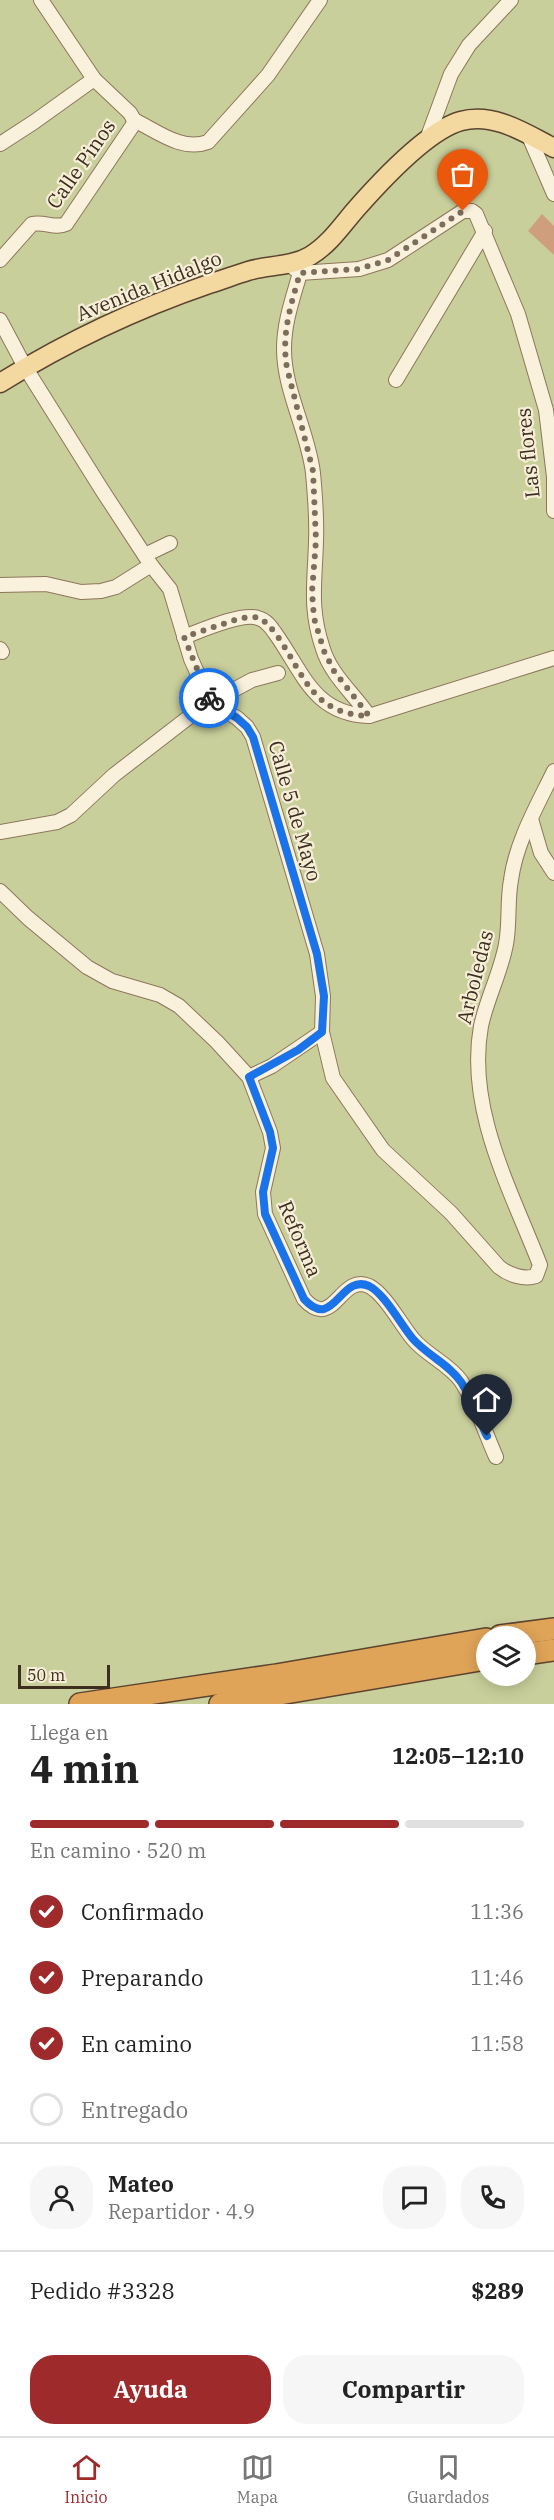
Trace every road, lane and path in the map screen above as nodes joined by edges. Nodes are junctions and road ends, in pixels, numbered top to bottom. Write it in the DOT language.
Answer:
graph roads {
  1 [pos="41,0"];
  2 [pos="320,0"];
  3 [pos="512,0"];
  4 [pos="94,79"];
  5 [pos="134,120"];
  6 [pos="528,134"];
  7 [pos="427,139"];
  8 [pos="0,144"];
  9 [pos="554,148"];
  10 [pos="554,194"];
  11 [pos="485,231"];
  12 [pos="0,260"];
  13 [pos="294,269"];
  14 [pos="0,320"];
  15 [pos="25,367"];
  16 [pos="396,380"];
  17 [pos="0,383"];
  18 [pos="554,511"];
  19 [pos="170,543"];
  20 [pos="148,560"];
  21 [pos="0,585"];
  22 [pos="184,637"];
  23 [pos="554,658"];
  24 [pos="278,673"];
  25 [pos="210,701"];
  26 [pos="369,716"];
  27 [pos="554,771"];
  28 [pos="531,819"];
  29 [pos="0,832"];
  30 [pos="554,873"];
  31 [pos="0,891"];
  32 [pos="322,1032"];
  33 [pos="249,1077"];
  34 [pos="494,1146"];
  35 [pos="496,1456"];
  36 [pos="554,1629"];
  37 [pos="536,1631"];
  38 [pos="476,1640"];
  39 [pos="554,1650"];
  40 [pos="536,1652"];
  41 [pos="476,1661"];
  42 [pos="80,1704"];
  43 [pos="220,1704"];
  1 -- 4 [label="street"];
  2 -- 5 [label="street"];
  3 -- 7 [label="street"];
  4 -- 5 [label="street"];
  4 -- 8 [label="street"];
  5 -- 12 [label="street, Calle Pinos"];
  6 -- 7 [label="main road, Avenida Hidalgo"];
  6 -- 9 [label="main road, Avenida Hidalgo"];
  6 -- 10 [label="street"];
  7 -- 13 [label="main road, Avenida Hidalgo"];
  11 -- 13 [label="street, Las flores"];
  11 -- 16 [label="street"];
  11 -- 18 [label="street, Las flores"];
  13 -- 15 [label="main road, Avenida Hidalgo"];
  13 -- 26 [label="street"];
  14 -- 15 [label="street"];
  15 -- 17 [label="main road, Avenida Hidalgo"];
  15 -- 20 [label="street"];
  19 -- 20 [label="street"];
  20 -- 21 [label="street"];
  20 -- 22 [label="street"];
  22 -- 25 [label="street"];
  22 -- 26 [label="street"];
  23 -- 26 [label="street"];
  24 -- 25 [label="street"];
  25 -- 29 [label="street"];
  25 -- 32 [label="street, Calle 5 de Mayo"];
  27 -- 28 [label="street, Arboledas"];
  28 -- 30 [label="street"];
  28 -- 34 [label="street, Arboledas"];
  31 -- 33 [label="street, Reforma"];
  32 -- 33 [label="street"];
  32 -- 34 [label="street, Calle 5 de Mayo"];
  33 -- 35 [label="street, Reforma"];
  36 -- 37 [label="highway"];
  38 -- 42 [label="highway"];
  39 -- 40 [label="highway"];
  41 -- 43 [label="highway"];
}
